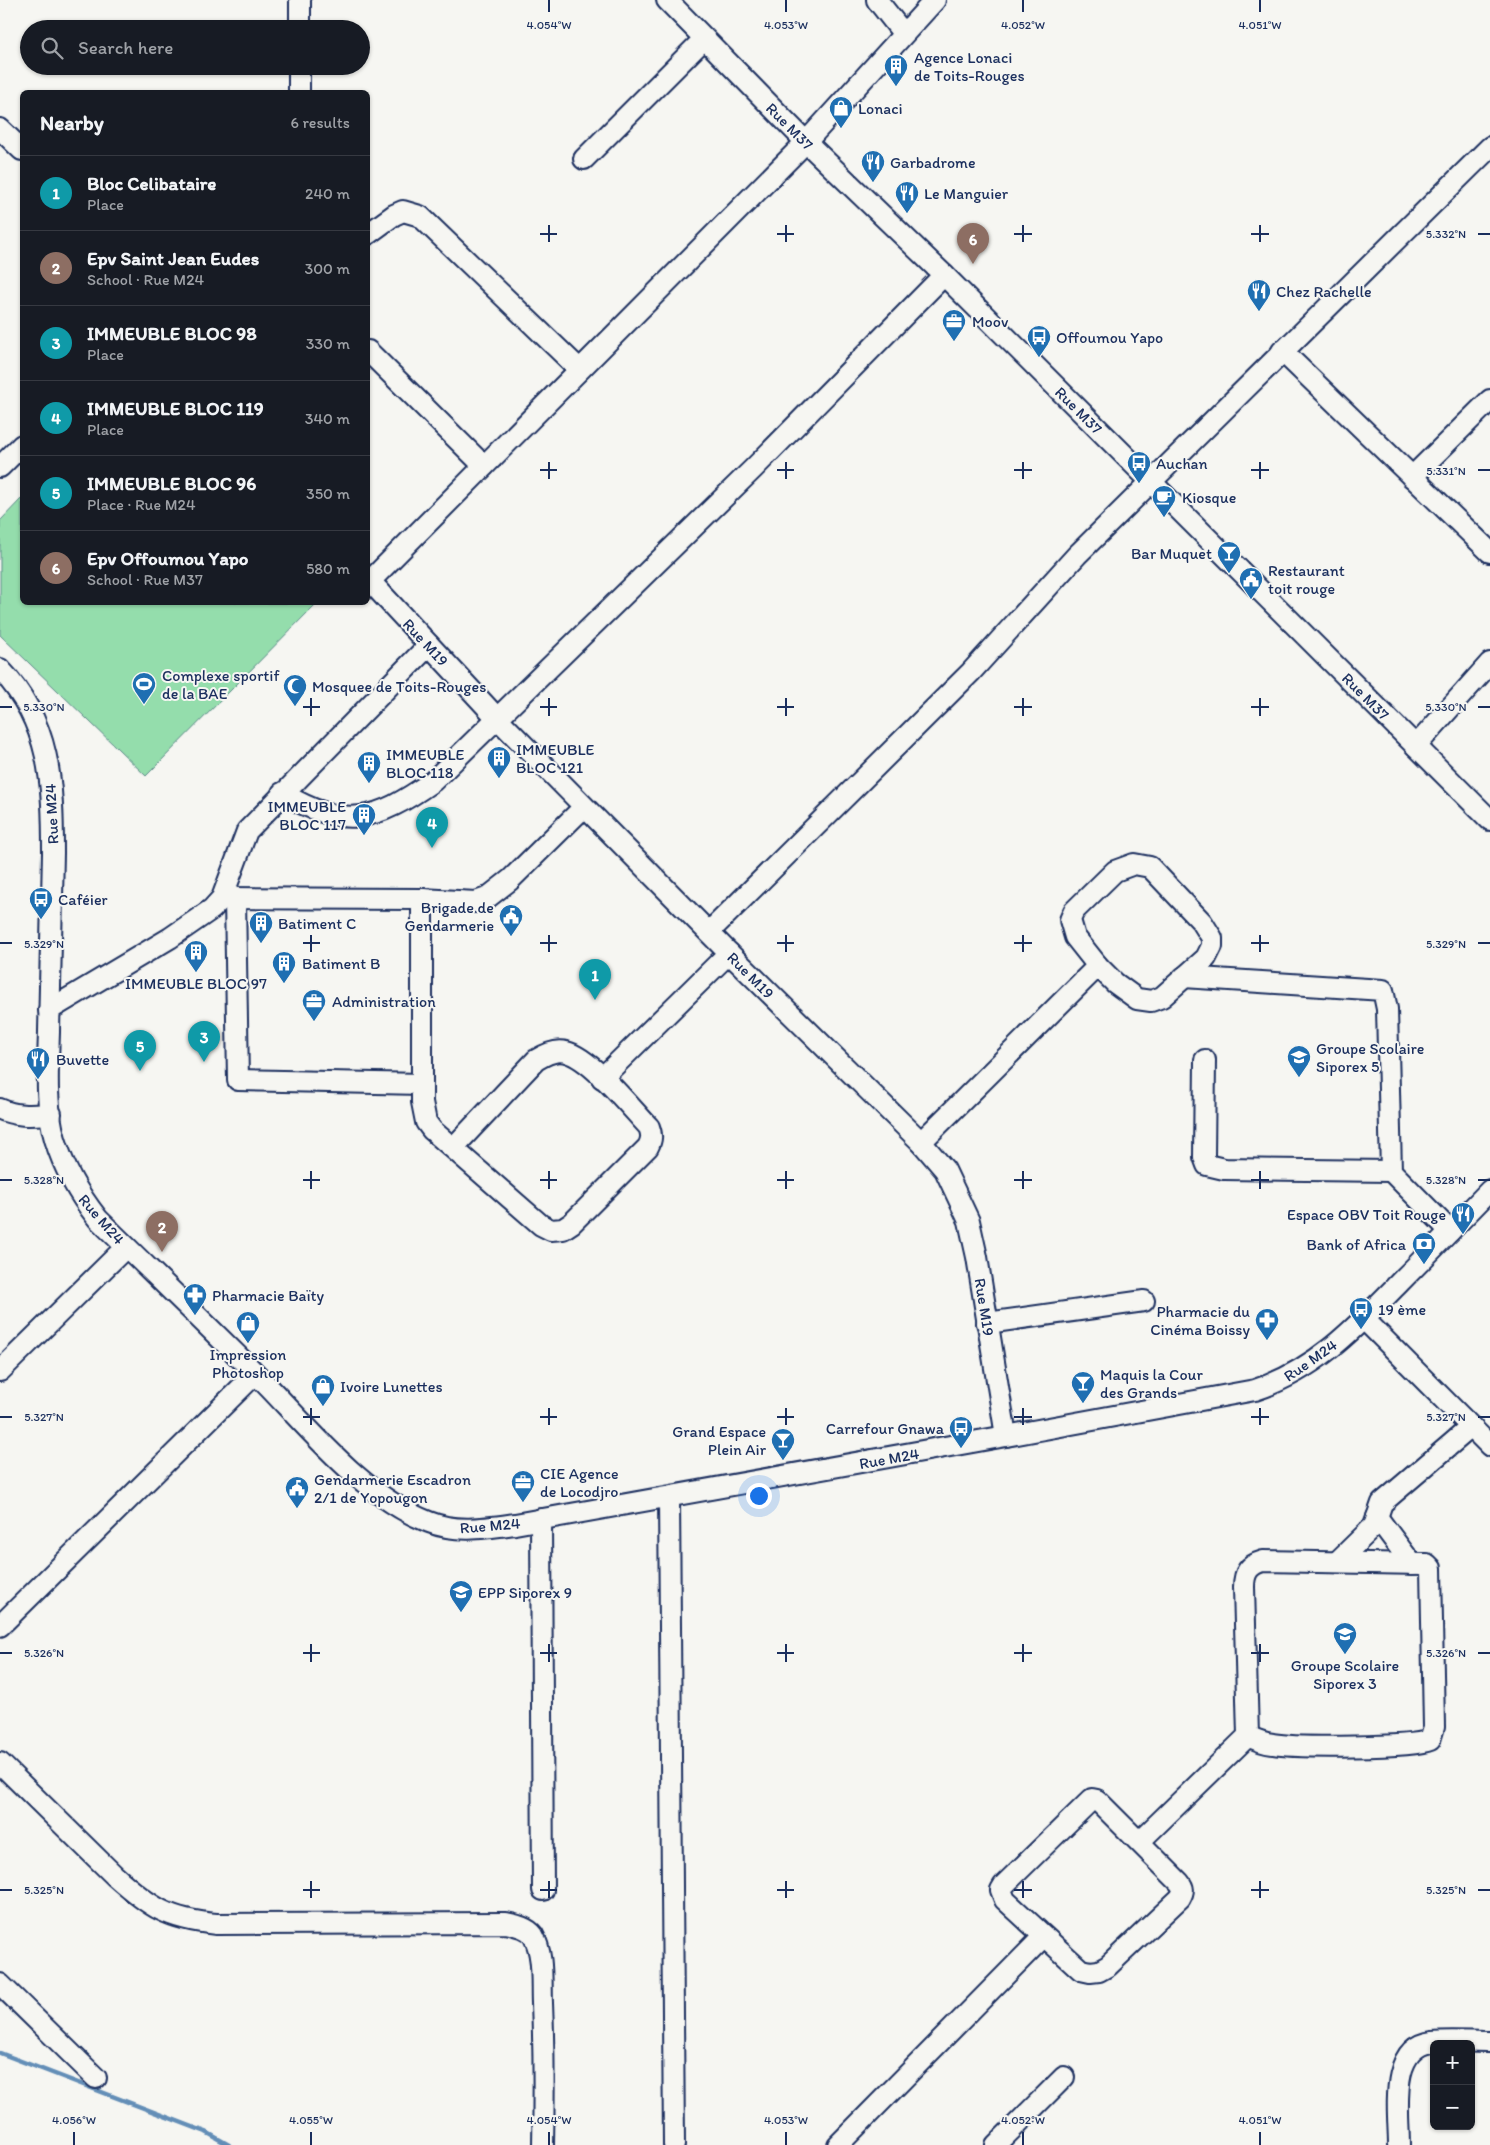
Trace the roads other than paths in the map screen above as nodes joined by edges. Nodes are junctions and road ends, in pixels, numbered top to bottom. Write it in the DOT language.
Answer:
graph roads {
  1 [pos="300,0"];
  2 [pos="667,0"];
  3 [pos="876,0"];
  4 [pos="935,0"];
  5 [pos="300,20"];
  6 [pos="904,33"];
  7 [pos="704,39"];
  8 [pos="299,75"];
  9 [pos="299,90"];
  10 [pos="0,129"];
  11 [pos="806,142"];
  12 [pos="1490,147"];
  13 [pos="20,148"];
  14 [pos="584,159"];
  15 [pos="370,233"];
  16 [pos="944,275"];
  17 [pos="1282,351"];
  18 [pos="370,353"];
  19 [pos="579,369"];
  20 [pos="1490,400"];
  21 [pos="20,447"];
  22 [pos="484,466"];
  23 [pos="0,468"];
  24 [pos="1412,477"];
  25 [pos="1152,482"];
  26 [pos="1490,552"];
  27 [pos="370,579"];
  28 [pos="370,581"];
  29 [pos="429,645"];
  30 [pos="1490,664"];
  31 [pos="0,669"];
  32 [pos="497,718"];
  33 [pos="1416,746"];
  34 [pos="282,793"];
  35 [pos="584,807"];
  36 [pos="1490,820"];
  37 [pos="228,898"];
  38 [pos="422,899"];
  39 [pos="709,932"];
  40 [pos="728,953"];
  41 [pos="1098,966"];
  42 [pos="1184,978"];
  43 [pos="49,1010"];
  44 [pos="1205,1060"];
  45 [pos="602,1078"];
  46 [pos="422,1084"];
  47 [pos="0,1109"];
  48 [pos="51,1114"];
  49 [pos="921,1142"];
  50 [pos="453,1148"];
  51 [pos="1391,1171"];
  52 [pos="1490,1190"];
  53 [pos="1450,1231"];
  54 [pos="126,1247"];
  55 [pos="1144,1301"];
  56 [pos="1364,1319"];
  57 [pos="987,1323"];
  58 [pos="0,1371"];
  59 [pos="256,1374"];
  60 [pos="1471,1427"];
  61 [pos="1006,1436"];
  62 [pos="1490,1446"];
  63 [pos="669,1497"];
  64 [pos="1378,1517"];
  65 [pos="541,1519"];
  66 [pos="1337,1562"];
  67 [pos="1412,1564"];
  68 [pos="0,1626"];
  69 [pos="1248,1736"];
  70 [pos="0,1763"];
  71 [pos="1140,1841"];
  72 [pos="543,1890"];
  73 [pos="1043,1937"];
  74 [pos="0,1984"];
  75 [pos="1490,2042"];
  76 [pos="96,2078"];
  77 [pos="1064,2078"];
  78 [pos="543,2145"];
  79 [pos="674,2145"];
  80 [pos="838,2145"];
  81 [pos="996,2145"];
  82 [pos="1399,2145"];
  1 -- 5 [label="street"];
  2 -- 7 [label="street, Rue M37"];
  3 -- 6 [label="street"];
  4 -- 6 [label="street"];
  6 -- 11 [label="street"];
  7 -- 11 [label="street, Rue M37"];
  7 -- 14 [label="street"];
  8 -- 9 [label="street"];
  10 -- 13 [label="street"];
  11 -- 16 [label="street, Rue M37"];
  11 -- 19 [label="street"];
  12 -- 17 [label="street"];
  15 -- 19 [label="street"];
  16 -- 25 [label="street, Rue M37"];
  16 -- 32 [label="street"];
  17 -- 24 [label="street"];
  17 -- 25 [label="street"];
  18 -- 22 [label="street"];
  19 -- 22 [label="street"];
  20 -- 24 [label="street"];
  21 -- 23 [label="street"];
  22 -- 27 [label="street"];
  24 -- 26 [label="street"];
  25 -- 33 [label="street, Rue M37"];
  25 -- 39 [label="street"];
  28 -- 29 [label="street, Rue M19"];
  29 -- 32 [label="street, Rue M19"];
  29 -- 34 [label="street"];
  30 -- 33 [label="street"];
  31 -- 43 [label="street, Rue M24"];
  32 -- 34 [label="street"];
  32 -- 35 [label="street, Rue M19"];
  33 -- 36 [label="street, Rue M37"];
  34 -- 37 [label="street"];
  35 -- 38 [label="street"];
  35 -- 39 [label="street, Rue M19"];
  37 -- 38 [label="street"];
  37 -- 43 [label="street"];
  37 -- 46 [label="street"];
  38 -- 46 [label="street"];
  39 -- 40 [label="street, Rue M19"];
  40 -- 45 [label="street"];
  40 -- 49 [label="street, Rue M19"];
  41 -- 42 [label="street"];
  41 -- 42 [label="street"];
  41 -- 49 [label="street"];
  42 -- 51 [label="street"];
  43 -- 48 [label="street, Rue M24"];
  44 -- 51 [label="street"];
  45 -- 50 [label="street"];
  45 -- 50 [label="street"];
  46 -- 50 [label="street"];
  47 -- 48 [label="street"];
  48 -- 54 [label="street, Rue M24"];
  49 -- 57 [label="street, Rue M19"];
  51 -- 53 [label="street"];
  52 -- 53 [label="street, Rue M24"];
  53 -- 56 [label="street, Rue M24"];
  54 -- 58 [label="street"];
  54 -- 59 [label="street, Rue M24"];
  55 -- 57 [label="street"];
  56 -- 60 [label="street"];
  56 -- 61 [label="street, Rue M24"];
  57 -- 61 [label="street, Rue M19"];
  59 -- 65 [label="street, Rue M24"];
  59 -- 68 [label="street"];
  60 -- 62 [label="street"];
  60 -- 64 [label="street"];
  61 -- 63 [label="street, Rue M24"];
  63 -- 65 [label="street, Rue M24"];
  63 -- 79 [label="street"];
  64 -- 66 [label="street"];
  64 -- 67 [label="street"];
  65 -- 72 [label="street"];
  66 -- 67 [label="street"];
  66 -- 69 [label="street"];
  67 -- 69 [label="street"];
  69 -- 71 [label="street"];
  70 -- 78 [label="street"];
  71 -- 73 [label="street"];
  71 -- 73 [label="street"];
  73 -- 80 [label="street"];
  74 -- 76 [label="street"];
  75 -- 82 [label="street"];
  77 -- 81 [label="street"];
}
